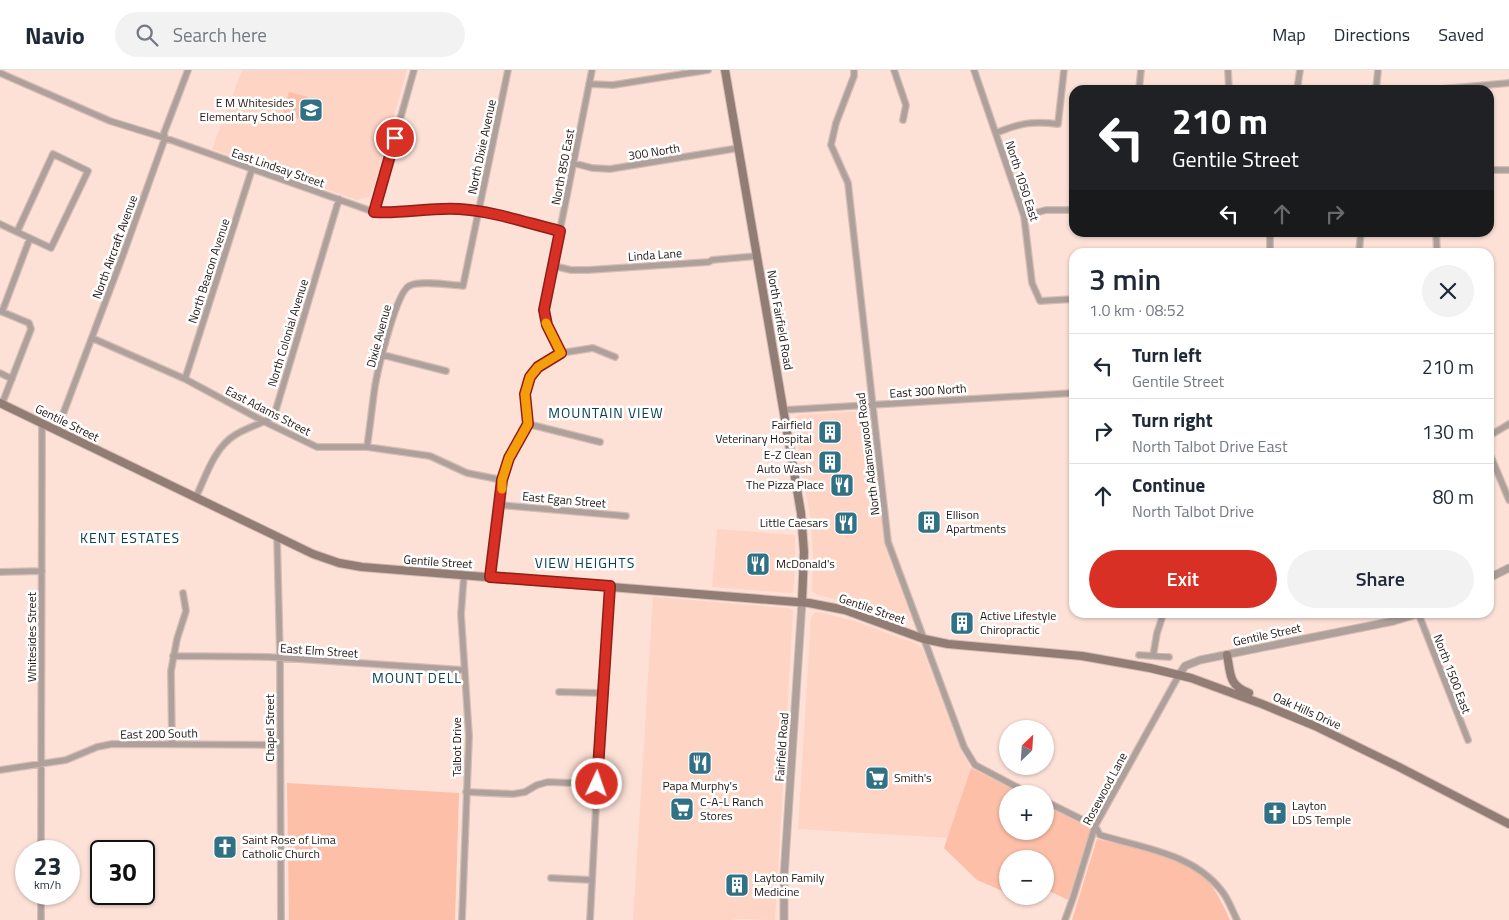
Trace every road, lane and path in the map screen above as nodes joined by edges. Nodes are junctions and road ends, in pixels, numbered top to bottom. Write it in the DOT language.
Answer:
graph roads {
  1 [pos="188,70"];
  2 [pos="414,70"];
  3 [pos="508,70"];
  4 [pos="592,70"];
  5 [pos="708,70"];
  6 [pos="725,70"];
  7 [pos="854,70"];
  8 [pos="894,70"];
  9 [pos="974,70"];
  10 [pos="1064,70"];
  11 [pos="1141,70"];
  12 [pos="1228,70"];
  13 [pos="1300,70"];
  14 [pos="1378,70"];
  15 [pos="0,73"];
  16 [pos="1509,83"];
  17 [pos="590,84"];
  18 [pos="1140,85"];
  19 [pos="1229,85"];
  20 [pos="1298,85"];
  21 [pos="1376,85"];
  22 [pos="1487,85"];
  23 [pos="903,120"];
  24 [pos="996,133"];
  25 [pos="165,138"];
  26 [pos="739,148"];
  27 [pos="573,163"];
  28 [pos="252,169"];
  29 [pos="1494,170"];
  30 [pos="1509,170"];
  31 [pos="338,199"];
  32 [pos="1069,210"];
  33 [pos="374,212"];
  34 [pos="479,212"];
  35 [pos="1024,216"];
  36 [pos="0,224"];
  37 [pos="560,231"];
  38 [pos="17,232"];
  39 [pos="30,238"];
  40 [pos="757,256"];
  41 [pos="554,266"];
  42 [pos="463,286"];
  43 [pos="1069,299"];
  44 [pos="1,312"];
  45 [pos="92,338"];
  46 [pos="561,353"];
  47 [pos="383,355"];
  48 [pos="615,357"];
  49 [pos="446,371"];
  50 [pos="0,373"];
  51 [pos="12,379"];
  52 [pos="185,379"];
  53 [pos="1069,393"];
  54 [pos="1,403"];
  55 [pos="872,404"];
  56 [pos="784,410"];
  57 [pos="265,422"];
  58 [pos="42,423"];
  59 [pos="528,424"];
  60 [pos="1509,424"];
  61 [pos="57,430"];
  62 [pos="1494,433"];
  63 [pos="600,442"];
  64 [pos="367,447"];
  65 [pos="1494,464"];
  66 [pos="502,480"];
  67 [pos="196,497"];
  68 [pos="1509,500"];
  69 [pos="500,505"];
  70 [pos="626,516"];
  71 [pos="276,536"];
  72 [pos="1509,568"];
  73 [pos="42,571"];
  74 [pos="0,572"];
  75 [pos="464,575"];
  76 [pos="803,575"];
  77 [pos="1494,576"];
  78 [pos="490,577"];
  79 [pos="610,586"];
  80 [pos="183,593"];
  81 [pos="802,602"];
  82 [pos="1162,618"];
  83 [pos="1402,618"];
  84 [pos="1422,618"];
  85 [pos="924,639"];
  86 [pos="1227,654"];
  87 [pos="1139,655"];
  88 [pos="173,656"];
  89 [pos="1082,656"];
  90 [pos="1153,656"];
  91 [pos="1168,657"];
  92 [pos="280,658"];
  93 [pos="463,670"];
  94 [pos="1179,675"];
  95 [pos="559,692"];
  96 [pos="602,693"];
  97 [pos="1283,712"];
  98 [pos="1468,740"];
  99 [pos="172,744"];
  100 [pos="280,745"];
  101 [pos="42,765"];
  102 [pos="0,770"];
  103 [pos="597,784"];
  104 [pos="1013,785"];
  105 [pos="466,792"];
  106 [pos="1054,806"];
  107 [pos="1509,824"];
  108 [pos="1095,826"];
  109 [pos="41,840"];
  110 [pos="551,878"];
  111 [pos="592,880"];
  112 [pos="41,905"];
  113 [pos="41,920"];
  114 [pos="281,920"];
  115 [pos="462,920"];
  116 [pos="590,920"];
  117 [pos="784,920"];
  118 [pos="1065,920"];
  119 [pos="1237,920"];
  1 -- 25 [label="street, North Aircraft Avenue"];
  2 -- 33 [label="street"];
  3 -- 34 [label="street, North Dixie Avenue"];
  4 -- 17 [label="street, North 850 East"];
  5 -- 17 [label="street"];
  6 -- 26 [label="main road, North Fairfield Road"];
  7 -- 55 [label="street, North Adamswood Road"];
  8 -- 23 [label="street"];
  9 -- 24 [label="street, North 1050 East"];
  10 -- 24 [label="street"];
  11 -- 18 [label="street"];
  12 -- 19 [label="street"];
  13 -- 20 [label="street"];
  14 -- 21 [label="street"];
  15 -- 25 [label="street, East Lindsay Street"];
  16 -- 22 [label="street"];
  17 -- 27 [label="street, North 850 East"];
  24 -- 35 [label="street, North 1050 East"];
  25 -- 28 [label="street, East Lindsay Street"];
  25 -- 45 [label="street, North Aircraft Avenue"];
  26 -- 27 [label="street, 300 North"];
  26 -- 40 [label="main road, North Fairfield Road"];
  27 -- 37 [label="street, North 850 East"];
  28 -- 31 [label="street, East Lindsay Street"];
  28 -- 52 [label="street, North Beacon Avenue"];
  29 -- 30 [label="street"];
  31 -- 33 [label="street, East Lindsay Street"];
  31 -- 57 [label="street, North Colonial Avenue"];
  32 -- 35 [label="street"];
  33 -- 34 [label="street, East Lindsay Street"];
  34 -- 37 [label="street, East Lindsay Street"];
  34 -- 42 [label="street, North Dixie Avenue"];
  35 -- 43 [label="street, North 1050 East"];
  36 -- 38 [label="street"];
  37 -- 41 [label="street, North 850 East"];
  38 -- 39 [label="street"];
  38 -- 39 [label="street"];
  39 -- 44 [label="street"];
  40 -- 41 [label="street, Linda Lane"];
  40 -- 56 [label="main road, North Fairfield Road"];
  41 -- 46 [label="street, North 850 East"];
  42 -- 47 [label="street, Dixie Avenue"];
  44 -- 51 [label="street"];
  45 -- 52 [label="street, East Adams Street"];
  45 -- 61 [label="street, North Aircraft Avenue"];
  46 -- 48 [label="street"];
  46 -- 59 [label="street"];
  47 -- 49 [label="street"];
  47 -- 64 [label="street, Dixie Avenue"];
  50 -- 51 [label="street"];
  51 -- 54 [label="street"];
  52 -- 57 [label="street, East Adams Street"];
  53 -- 55 [label="street, East 300 North"];
  54 -- 58 [label="main road, Gentile Street"];
  55 -- 56 [label="street, East 300 North"];
  55 -- 85 [label="street, North Adamswood Road"];
  56 -- 76 [label="main road, North Fairfield Road"];
  57 -- 64 [label="street, East Adams Street"];
  57 -- 67 [label="street"];
  58 -- 61 [label="main road, Gentile Street"];
  58 -- 73 [label="street, Whitesides Street"];
  59 -- 63 [label="street"];
  59 -- 66 [label="street"];
  60 -- 62 [label="street"];
  61 -- 67 [label="main road, Gentile Street"];
  64 -- 66 [label="street, East Adams Street"];
  65 -- 68 [label="street"];
  66 -- 69 [label="street"];
  67 -- 71 [label="main road, Gentile Street"];
  69 -- 70 [label="street, East Egan Street"];
  69 -- 78 [label="street"];
  71 -- 75 [label="main road, Gentile Street"];
  71 -- 92 [label="street, Chapel Street"];
  72 -- 77 [label="street"];
  73 -- 74 [label="street"];
  73 -- 101 [label="street, Whitesides Street"];
  75 -- 78 [label="main road, Gentile Street"];
  75 -- 93 [label="street, Talbot Drive"];
  76 -- 81 [label="main road, Fairfield Road"];
  78 -- 79 [label="main road, Gentile Street"];
  79 -- 81 [label="main road, Gentile Street"];
  79 -- 96 [label="street"];
  80 -- 88 [label="street"];
  81 -- 85 [label="main road, Gentile Street"];
  81 -- 117 [label="street, Fairfield Road"];
  82 -- 90 [label="street"];
  83 -- 86 [label="street, Gentile Street"];
  84 -- 98 [label="street, North 1500 East"];
  85 -- 89 [label="main road, Gentile Street"];
  85 -- 104 [label="street, North Adamswood Road"];
  86 -- 94 [label="street, Gentile Street"];
  86 -- 97 [label="main road"];
  87 -- 90 [label="street"];
  88 -- 92 [label="street, East Elm Street"];
  88 -- 99 [label="street"];
  89 -- 94 [label="main road, Oak Hills Drive"];
  90 -- 91 [label="street"];
  92 -- 93 [label="street, East Elm Street"];
  92 -- 100 [label="street, Chapel Street"];
  93 -- 105 [label="street, Talbot Drive"];
  94 -- 97 [label="main road, Oak Hills Drive"];
  94 -- 108 [label="street, Rosewood Lane"];
  95 -- 96 [label="street"];
  96 -- 103 [label="street"];
  97 -- 107 [label="main road, Oak Hills Drive"];
  99 -- 100 [label="street, East 200 South"];
  99 -- 101 [label="street, East 200 South"];
  100 -- 114 [label="street, Chapel Street"];
  101 -- 102 [label="street, East 200 South"];
  101 -- 109 [label="street, Whitesides Street"];
  103 -- 105 [label="street"];
  103 -- 111 [label="street"];
  105 -- 115 [label="street, Talbot Drive"];
  106 -- 108 [label="street"];
  108 -- 118 [label="street, Rosewood Lane"];
  108 -- 119 [label="street"];
  110 -- 111 [label="street"];
  111 -- 116 [label="street"];
  112 -- 113 [label="street"];
}
